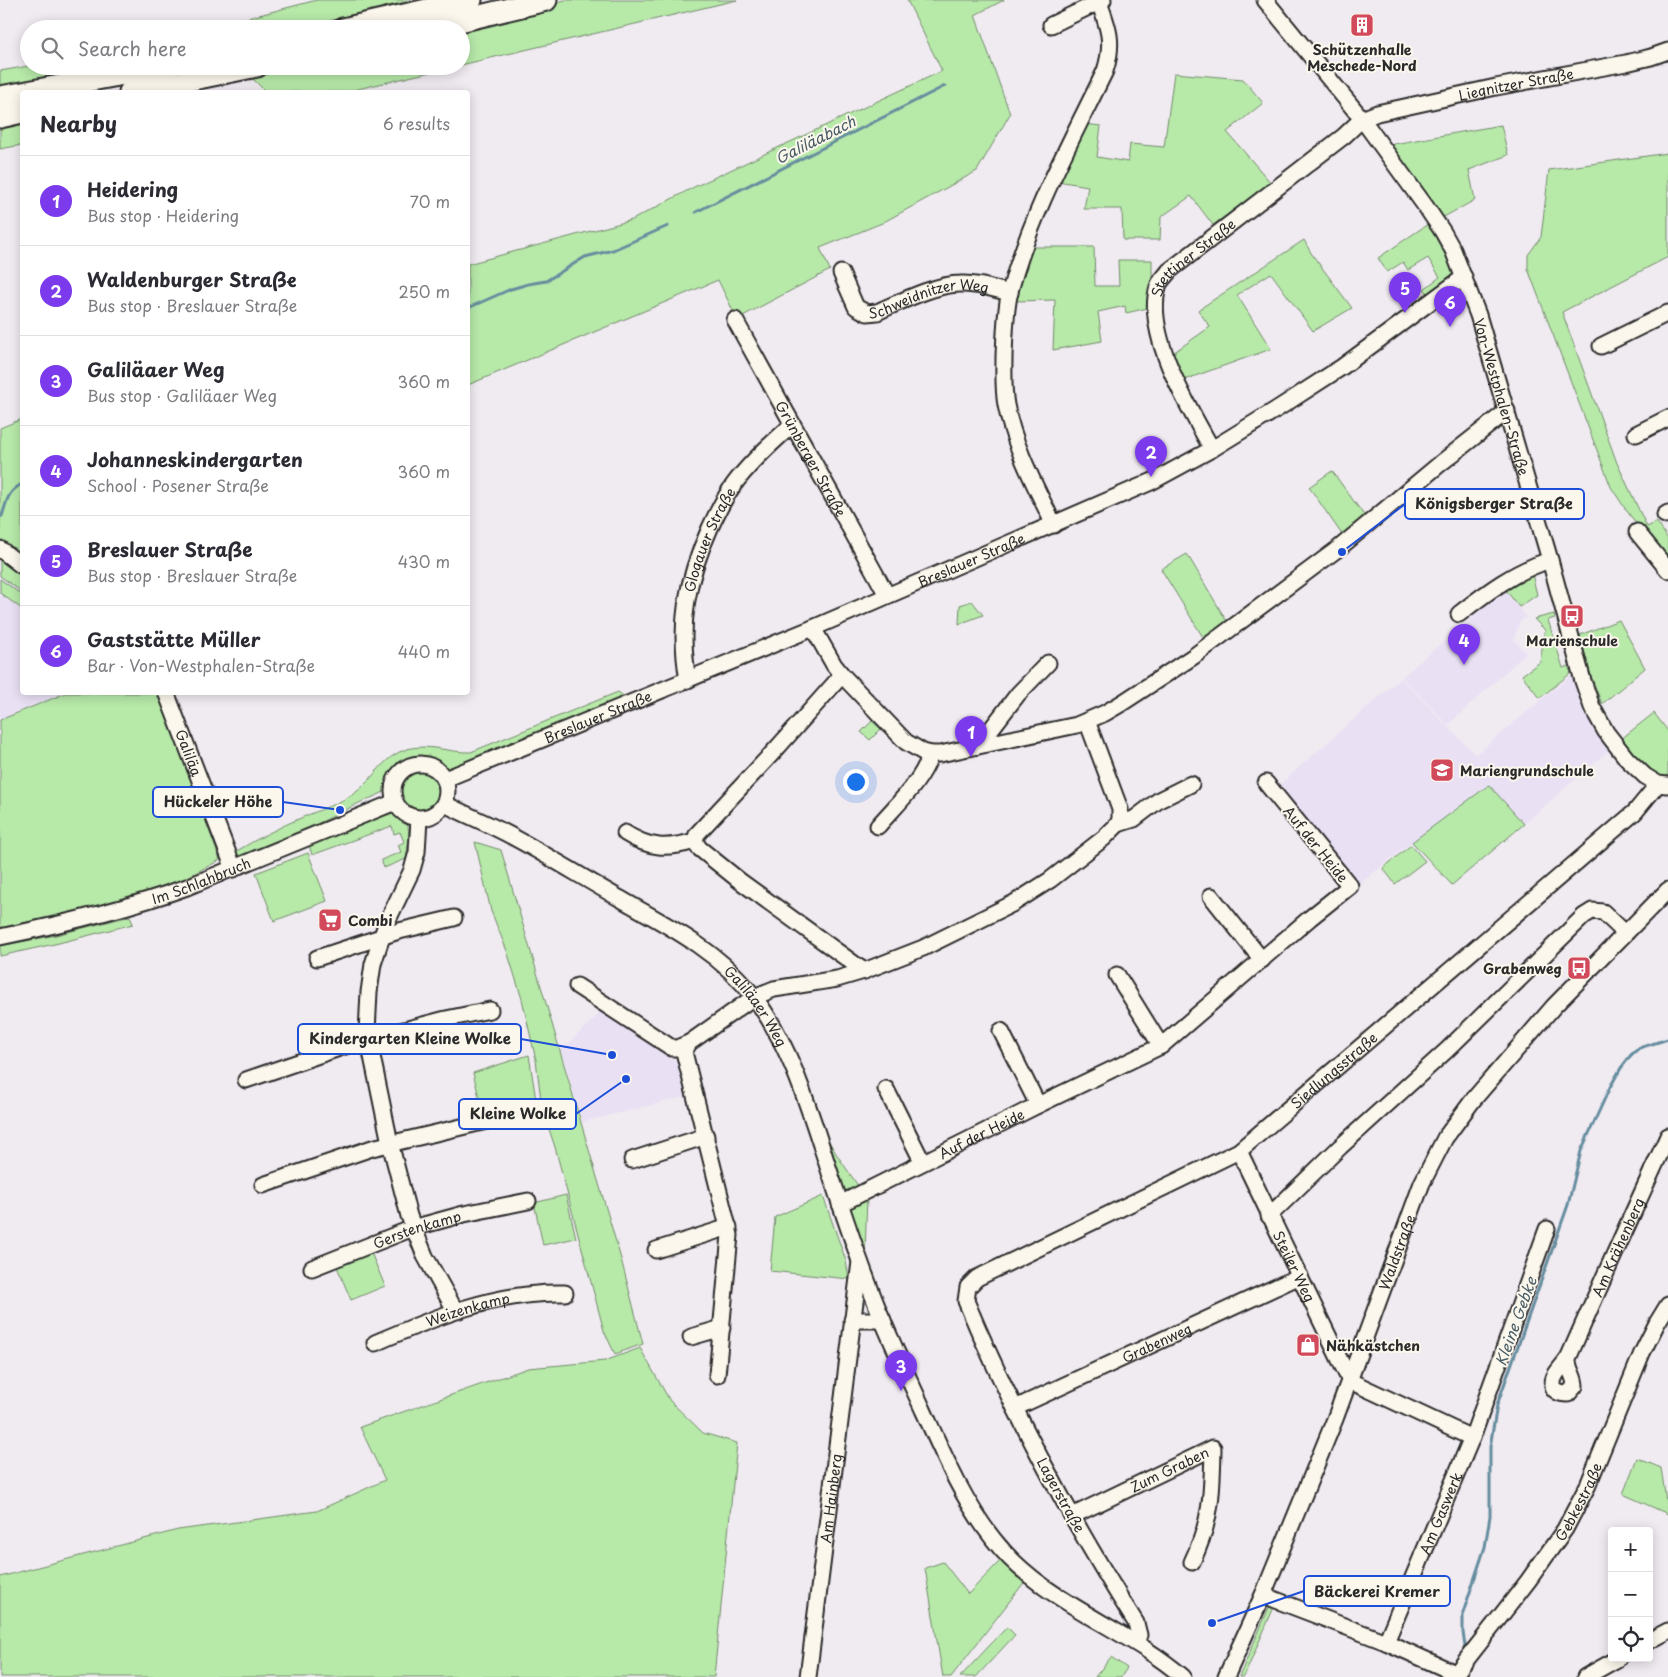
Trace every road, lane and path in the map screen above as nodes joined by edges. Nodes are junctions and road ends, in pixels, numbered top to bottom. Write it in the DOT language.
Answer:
graph roads {
  1 [pos="471,0"];
  2 [pos="546,0"];
  3 [pos="1265,0"];
  4 [pos="1101,1"];
  5 [pos="383,20"];
  6 [pos="464,20"];
  7 [pos="1051,25"];
  8 [pos="1668,51"];
  9 [pos="119,75"];
  10 [pos="213,75"];
  11 [pos="38,90"];
  12 [pos="140,90"];
  13 [pos="20,93"];
  14 [pos="0,98"];
  15 [pos="20,112"];
  16 [pos="0,116"];
  17 [pos="1362,119"];
  18 [pos="841,273"];
  19 [pos="1464,277"];
  20 [pos="1010,293"];
  21 [pos="1668,313"];
  22 [pos="735,320"];
  23 [pos="1601,346"];
  24 [pos="1507,412"];
  25 [pos="1668,418"];
  26 [pos="792,425"];
  27 [pos="1636,434"];
  28 [pos="1212,449"];
  29 [pos="1054,525"];
  30 [pos="1637,532"];
  31 [pos="0,549"];
  32 [pos="1550,560"];
  33 [pos="20,564"];
  34 [pos="1668,570"];
  35 [pos="887,595"];
  36 [pos="1459,614"];
  37 [pos="813,628"];
  38 [pos="1048,663"];
  39 [pos="842,675"];
  40 [pos="688,680"];
  41 [pos="167,695"];
  42 [pos="1087,721"];
  43 [pos="978,746"];
  44 [pos="931,754"];
  45 [pos="445,779"];
  46 [pos="1266,783"];
  47 [pos="1191,784"];
  48 [pos="1663,784"];
  49 [pos="395,802"];
  50 [pos="444,804"];
  51 [pos="419,819"];
  52 [pos="1118,824"];
  53 [pos="878,826"];
  54 [pos="625,833"];
  55 [pos="695,841"];
  56 [pos="234,868"];
  57 [pos="1668,890"];
  58 [pos="1211,896"];
  59 [pos="454,918"];
  60 [pos="1625,933"];
  61 [pos="0,937"];
  62 [pos="381,937"];
  63 [pos="317,958"];
  64 [pos="1262,960"];
  65 [pos="864,971"];
  66 [pos="1117,975"];
  67 [pos="577,986"];
  68 [pos="754,996"];
  69 [pos="490,1010"];
  70 [pos="1001,1032"];
  71 [pos="368,1039"];
  72 [pos="689,1043"];
  73 [pos="1161,1046"];
  74 [pos="246,1080"];
  75 [pos="886,1089"];
  76 [pos="1038,1105"];
  77 [pos="491,1120"];
  78 [pos="706,1136"];
  79 [pos="1668,1136"];
  80 [pos="390,1143"];
  81 [pos="1239,1151"];
  82 [pos="632,1160"];
  83 [pos="922,1161"];
  84 [pos="263,1185"];
  85 [pos="528,1201"];
  86 [pos="840,1204"];
  87 [pos="1269,1216"];
  88 [pos="729,1227"];
  89 [pos="413,1228"];
  90 [pos="1547,1229"];
  91 [pos="656,1250"];
  92 [pos="860,1261"];
  93 [pos="312,1268"];
  94 [pos="1300,1276"];
  95 [pos="966,1291"];
  96 [pos="565,1293"];
  97 [pos="1668,1305"];
  98 [pos="455,1310"];
  99 [pos="852,1320"];
  100 [pos="883,1320"];
  101 [pos="722,1328"];
  102 [pos="691,1337"];
  103 [pos="375,1343"];
  104 [pos="1568,1360"];
  105 [pos="717,1375"];
  106 [pos="1350,1381"];
  107 [pos="1015,1408"];
  108 [pos="1472,1438"];
  109 [pos="1072,1516"];
  110 [pos="1192,1562"];
  111 [pos="1263,1594"];
  112 [pos="1668,1631"];
  113 [pos="1653,1639"];
  114 [pos="1386,1642"];
  115 [pos="1136,1643"];
  116 [pos="1612,1662"];
  117 [pos="1454,1675"];
  118 [pos="808,1677"];
  119 [pos="1183,1677"];
  120 [pos="1226,1677"];
  121 [pos="1585,1677"];
  1 -- 5 [label="highway"];
  2 -- 6 [label="highway"];
  3 -- 17 [label="street, Von-Westphalen-Straße"];
  4 -- 7 [label="street"];
  4 -- 20 [label="street"];
  8 -- 17 [label="street, Liegnitzer Straße"];
  9 -- 11 [label="highway"];
  10 -- 12 [label="highway"];
  13 -- 14 [label="highway"];
  15 -- 16 [label="highway"];
  17 -- 19 [label="street, Von-Westphalen-Straße"];
  17 -- 28 [label="street, Stettiner Straße"];
  18 -- 20 [label="street, Schweidnitzer Weg"];
  19 -- 24 [label="street, Von-Westphalen-Straße"];
  19 -- 28 [label="street, Breslauer Straße"];
  20 -- 29 [label="street"];
  21 -- 23 [label="street"];
  22 -- 26 [label="street, Grünberger Straße"];
  24 -- 32 [label="street, Von-Westphalen-Straße"];
  24 -- 42 [label="street"];
  25 -- 27 [label="street"];
  26 -- 35 [label="street, Grünberger Straße"];
  26 -- 40 [label="street, Glogauer Straße"];
  28 -- 29 [label="street, Breslauer Straße"];
  29 -- 35 [label="street, Breslauer Straße"];
  30 -- 34 [label="street"];
  31 -- 33 [label="street"];
  32 -- 36 [label="street"];
  32 -- 48 [label="street, Von-Westphalen-Straße"];
  35 -- 37 [label="street, Breslauer Straße"];
  37 -- 39 [label="street"];
  37 -- 40 [label="street, Breslauer Straße"];
  38 -- 43 [label="street"];
  39 -- 44 [label="street"];
  39 -- 55 [label="street"];
  40 -- 45 [label="street, Breslauer Straße"];
  41 -- 56 [label="street, Galiläa"];
  42 -- 43 [label="street"];
  42 -- 52 [label="street"];
  43 -- 44 [label="street"];
  44 -- 53 [label="street"];
  45 -- 49 [label="street"];
  45 -- 50 [label="street"];
  46 -- 64 [label="street, Auf der Heide"];
  47 -- 52 [label="street"];
  48 -- 81 [label="street, Siedlungsstraße"];
  49 -- 51 [label="street"];
  49 -- 56 [label="street, Im Schlahbruch"];
  50 -- 51 [label="street"];
  50 -- 68 [label="street, Galiläaer Weg"];
  51 -- 62 [label="street"];
  52 -- 65 [label="street"];
  54 -- 55 [label="street"];
  55 -- 65 [label="street"];
  56 -- 61 [label="street, Im Schlahbruch"];
  57 -- 60 [label="street, Waldstraße"];
  58 -- 64 [label="street"];
  59 -- 62 [label="street"];
  60 -- 87 [label="street"];
  60 -- 106 [label="street, Waldstraße"];
  62 -- 63 [label="street"];
  62 -- 71 [label="street"];
  64 -- 73 [label="street, Auf der Heide"];
  65 -- 68 [label="street"];
  66 -- 73 [label="street"];
  67 -- 72 [label="street"];
  68 -- 72 [label="street"];
  68 -- 86 [label="street, Galiläaer Weg"];
  69 -- 71 [label="street"];
  70 -- 76 [label="street, Auf der Heide"];
  71 -- 74 [label="street"];
  71 -- 80 [label="street"];
  72 -- 78 [label="street"];
  73 -- 76 [label="street, Auf der Heide"];
  75 -- 83 [label="street, Auf der Heide"];
  76 -- 83 [label="street, Auf der Heide"];
  77 -- 80 [label="street"];
  78 -- 82 [label="street"];
  78 -- 88 [label="street"];
  79 -- 104 [label="street, Am Krähenberg"];
  80 -- 84 [label="street"];
  80 -- 89 [label="street"];
  81 -- 87 [label="street, Steiler Weg"];
  81 -- 95 [label="street, Siedlungsstraße"];
  83 -- 86 [label="street, Auf der Heide"];
  85 -- 89 [label="street, Gerstenkamp"];
  86 -- 92 [label="street, Galiläaer Weg"];
  87 -- 94 [label="street, Steiler Weg"];
  88 -- 91 [label="street"];
  88 -- 101 [label="street"];
  89 -- 93 [label="street, Gerstenkamp"];
  89 -- 98 [label="street"];
  90 -- 108 [label="street, Am Gaswerk"];
  92 -- 99 [label="street, Am Hainberg"];
  92 -- 100 [label="street, Galiläaer Weg"];
  94 -- 106 [label="street, Steiler Weg"];
  94 -- 107 [label="street, Grabenweg"];
  95 -- 107 [label="street, Lagerstraße"];
  96 -- 98 [label="street, Weizenkamp"];
  97 -- 117 [label="street, Gebkestraße"];
  98 -- 103 [label="street, Weizenkamp"];
  99 -- 100 [label="street"];
  99 -- 118 [label="street, Am Hainberg"];
  100 -- 115 [label="street, Galiläaer Weg"];
  101 -- 102 [label="street"];
  101 -- 105 [label="street"];
  106 -- 108 [label="street"];
  106 -- 111 [label="street, Waldstraße"];
  107 -- 109 [label="street, Lagerstraße"];
  108 -- 114 [label="street, Am Gaswerk"];
  109 -- 110 [label="street, Zum Graben"];
  109 -- 115 [label="street, Lagerstraße"];
  111 -- 114 [label="street"];
  111 -- 120 [label="street, Waldstraße"];
  112 -- 113 [label="street"];
  114 -- 117 [label="street"];
  115 -- 119 [label="street"];
  116 -- 121 [label="street"];
}
